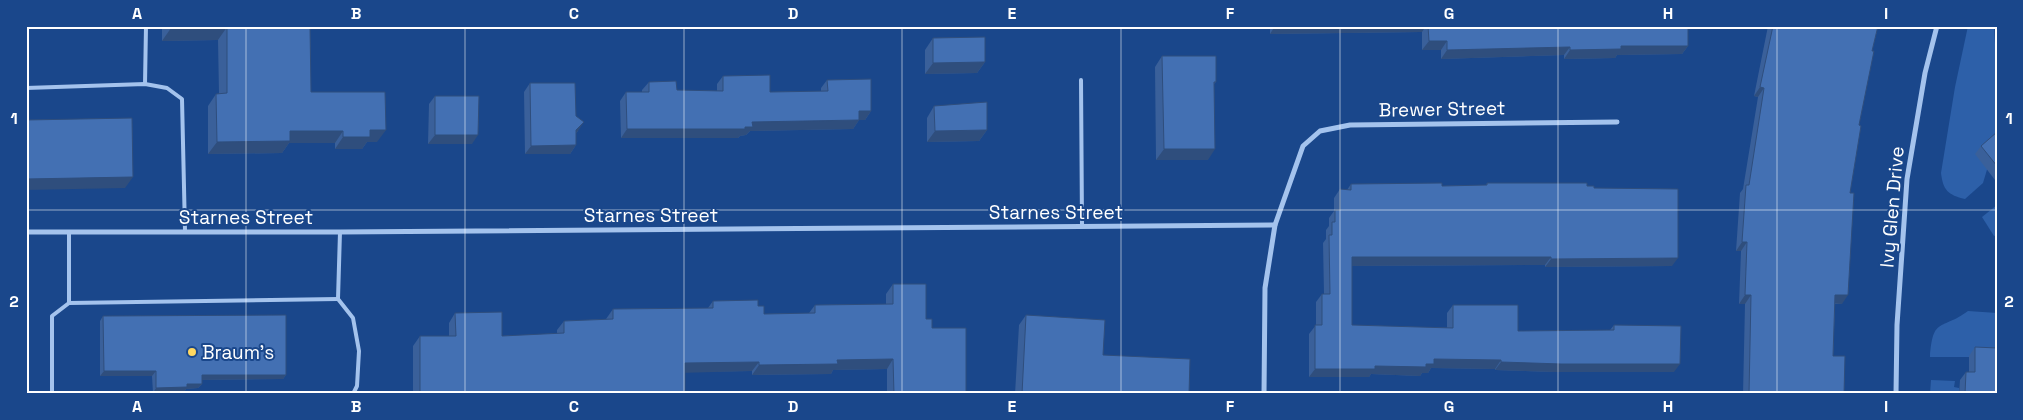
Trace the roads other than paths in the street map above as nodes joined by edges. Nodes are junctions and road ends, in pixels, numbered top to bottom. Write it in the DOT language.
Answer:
graph roads {
  1 [pos="146,26"];
  2 [pos="1937,26"];
  3 [pos="1080,80"];
  4 [pos="145,84"];
  5 [pos="26,88"];
  6 [pos="1617,122"];
  7 [pos="1276,225"];
  8 [pos="1082,226"];
  9 [pos="26,232"];
  10 [pos="68,232"];
  11 [pos="185,232"];
  12 [pos="340,232"];
  13 [pos="338,299"];
  14 [pos="69,303"];
  15 [pos="52,394"];
  16 [pos="353,394"];
  17 [pos="1264,394"];
  18 [pos="1896,394"];
  1 -- 4 [label="lane"];
  2 -- 18 [label="street, Ivy Glen Drive"];
  3 -- 8 [label="lane"];
  4 -- 5 [label="lane"];
  4 -- 11 [label="lane"];
  6 -- 7 [label="street, Brewer Street"];
  7 -- 8 [label="street, Starnes Street"];
  7 -- 17 [label="street, Brewer Street"];
  8 -- 12 [label="street, Starnes Street"];
  9 -- 10 [label="street, Starnes Street"];
  10 -- 11 [label="street, Starnes Street"];
  10 -- 14 [label="lane"];
  11 -- 12 [label="street, Starnes Street"];
  12 -- 13 [label="lane"];
  13 -- 14 [label="lane"];
  13 -- 16 [label="lane"];
  14 -- 15 [label="lane"];
}
